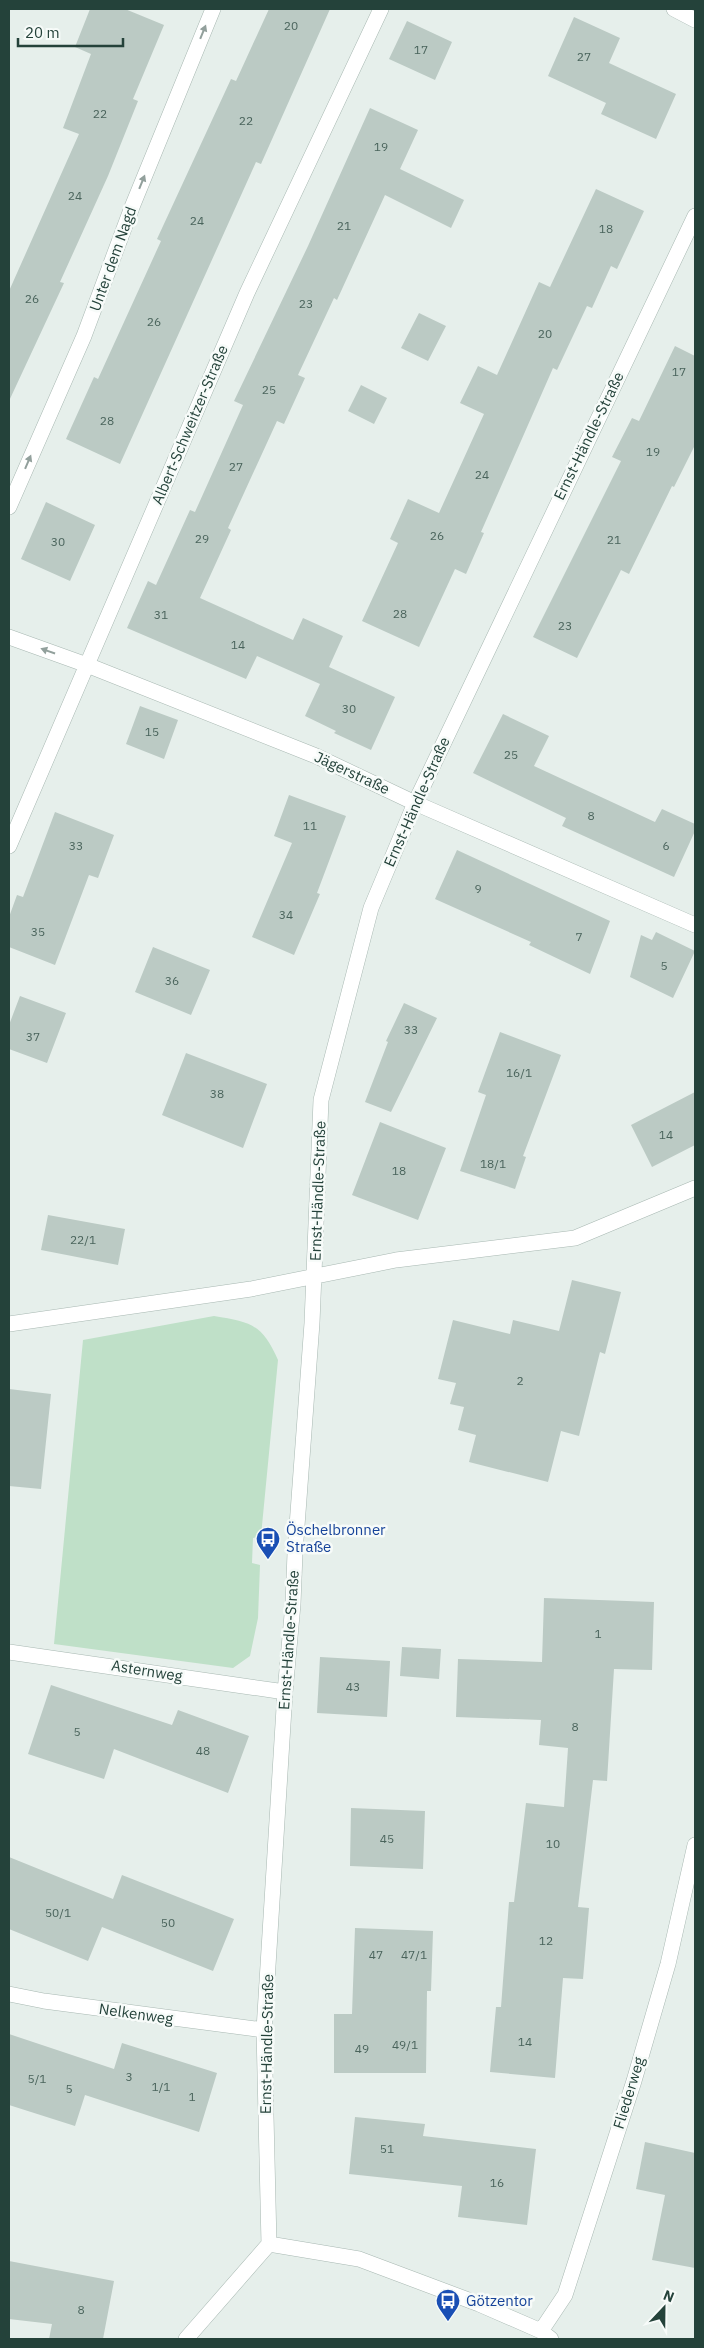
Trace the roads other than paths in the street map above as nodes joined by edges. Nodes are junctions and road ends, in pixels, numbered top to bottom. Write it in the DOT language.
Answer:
graph roads {
  1 [pos="212,9"];
  2 [pos="381,9"];
  3 [pos="674,9"];
  4 [pos="695,20"];
  5 [pos="695,216"];
  6 [pos="9,507"];
  7 [pos="9,637"];
  8 [pos="87,665"];
  9 [pos="415,803"];
  10 [pos="9,846"];
  11 [pos="695,926"];
  12 [pos="695,1188"];
  13 [pos="315,1276"];
  14 [pos="9,1324"];
  15 [pos="9,1652"];
  16 [pos="285,1692"];
  17 [pos="695,1845"];
  18 [pos="9,1994"];
  19 [pos="264,2030"];
  20 [pos="269,2244"];
  21 [pos="546,2335"];
  22 [pos="186,2339"];
  6 -- 1 [label="street, Unter dem Nagd, one-way"];
  2 -- 8 [label="street, Albert-Schweitzer-Straße"];
  3 -- 4 [label="street"];
  5 -- 9 [label="street, Ernst-Händle-Straße"];
  8 -- 7 [label="street, one-way"];
  8 -- 9 [label="street, Jägerstraße"];
  8 -- 10 [label="street, Albert-Schweitzer-Straße"];
  9 -- 11 [label="street, Jägerstraße"];
  9 -- 13 [label="street, Ernst-Händle-Straße"];
  12 -- 13 [label="street"];
  13 -- 14 [label="street"];
  13 -- 16 [label="street, Ernst-Händle-Straße"];
  15 -- 16 [label="street, Asternweg"];
  16 -- 19 [label="street, Ernst-Händle-Straße"];
  17 -- 21 [label="street, Fliederweg"];
  18 -- 19 [label="street, Nelkenweg"];
  19 -- 20 [label="street, Ernst-Händle-Straße"];
  20 -- 21 [label="street"];
  20 -- 22 [label="street"];
}
